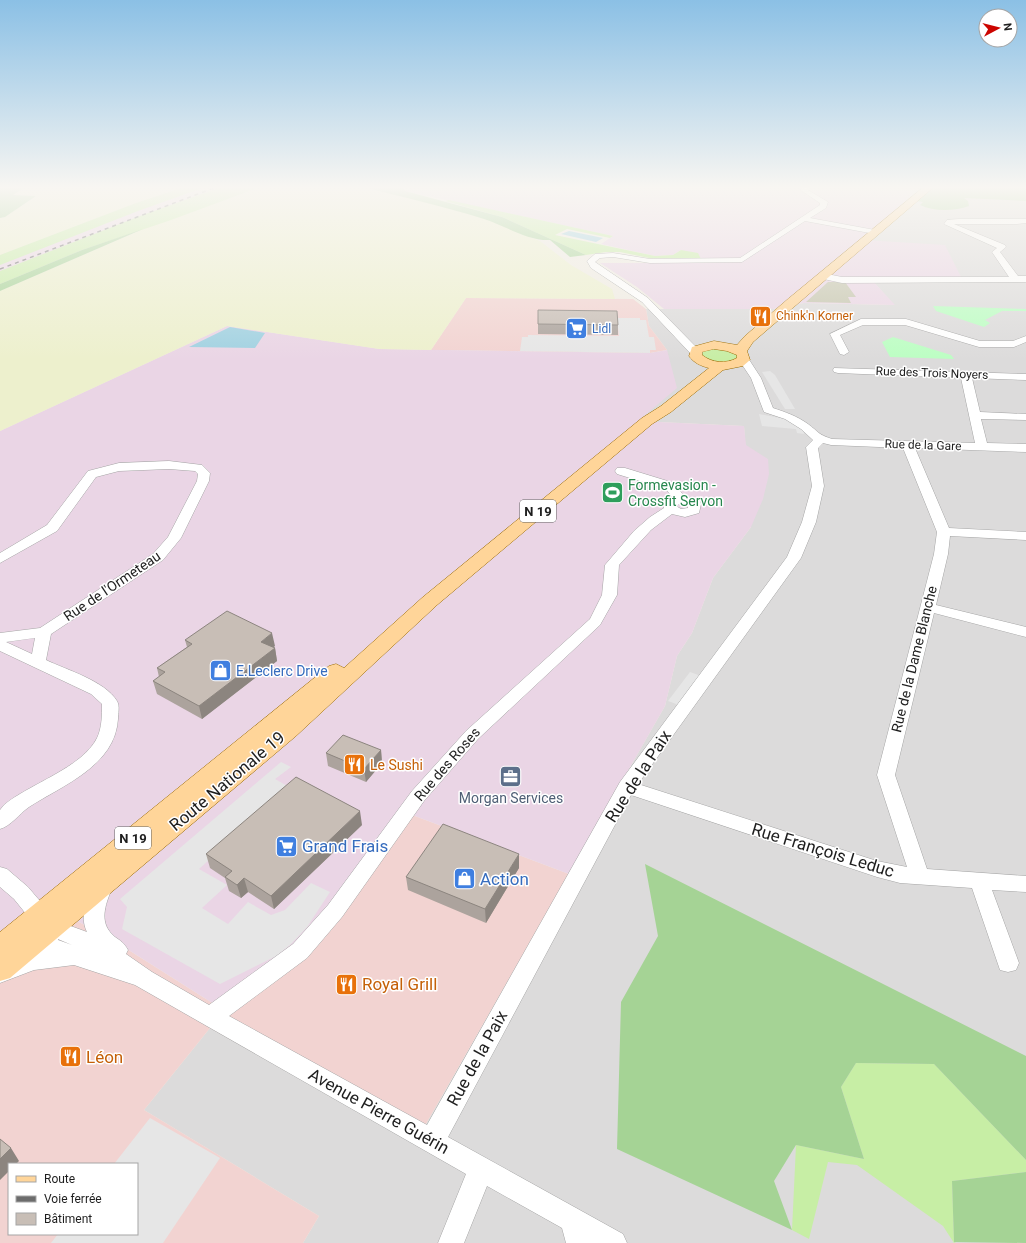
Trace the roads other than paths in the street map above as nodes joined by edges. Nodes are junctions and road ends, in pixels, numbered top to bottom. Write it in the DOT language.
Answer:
graph roads {
  1 [pos="767,244"];
  2 [pos="861,244"];
  3 [pos="995,244"];
  4 [pos="822,276"];
  5 [pos="1015,279"];
  6 [pos="1026,279"];
  7 [pos="792,301"];
  8 [pos="1026,339"];
  9 [pos="683,341"];
  10 [pos="707,346"];
  11 [pos="724,346"];
  12 [pos="695,352"];
  13 [pos="844,352"];
  14 [pos="742,355"];
  15 [pos="704,363"];
  16 [pos="725,366"];
  17 [pos="838,370"];
  18 [pos="752,372"];
  19 [pos="966,375"];
  20 [pos="1026,377"];
  21 [pos="975,415"];
  22 [pos="1026,417"];
  23 [pos="647,421"];
  24 [pos="820,440"];
  25 [pos="907,444"];
  26 [pos="982,447"];
  27 [pos="1026,448"];
  28 [pos="621,471"];
  29 [pos="944,532"];
  30 [pos="1026,536"];
  31 [pos="0,559"];
  32 [pos="430,601"];
  33 [pos="927,606"];
  34 [pos="44,632"];
  35 [pos="1026,632"];
  36 [pos="0,638"];
  37 [pos="0,645"];
  38 [pos="38,663"];
  39 [pos="626,787"];
  40 [pos="0,822"];
  41 [pos="0,875"];
  42 [pos="920,876"];
  43 [pos="979,880"];
  44 [pos="104,883"];
  45 [pos="1026,884"];
  46 [pos="45,922"];
  47 [pos="0,948"];
  48 [pos="80,958"];
  49 [pos="1008,963"];
  50 [pos="0,969"];
  51 [pos="0,973"];
  52 [pos="144,979"];
  53 [pos="210,1017"];
  54 [pos="432,1141"];
  55 [pos="481,1168"];
  56 [pos="576,1232"];
  57 [pos="451,1243"];
  58 [pos="614,1243"];
  1 -- 9 [label="street"];
  2 -- 4 [label="main road"];
  3 -- 5 [label="street"];
  4 -- 5 [label="street"];
  4 -- 7 [label="main road"];
  5 -- 6 [label="street"];
  7 -- 11 [label="main road"];
  7 -- 14 [label="main road"];
  8 -- 13 [label="street"];
  9 -- 10 [label="street"];
  9 -- 12 [label="street"];
  10 -- 11 [label="main road"];
  10 -- 12 [label="main road"];
  11 -- 14 [label="main road"];
  12 -- 15 [label="main road"];
  14 -- 16 [label="main road"];
  14 -- 18 [label="street"];
  15 -- 16 [label="main road"];
  15 -- 23 [label="main road, Route Nationale 19 / N 19"];
  16 -- 18 [label="street"];
  16 -- 23 [label="main road, Route Nationale 19 / N 19"];
  17 -- 19 [label="street, Rue des Trois Noyers"];
  18 -- 24 [label="street"];
  19 -- 20 [label="street, Rue des Trois Noyers"];
  19 -- 21 [label="street"];
  21 -- 22 [label="street"];
  21 -- 26 [label="street"];
  23 -- 32 [label="main road, Route Nationale 19 / N 19"];
  24 -- 25 [label="street, Rue de la Gare"];
  24 -- 39 [label="street, Rue de la Paix"];
  25 -- 26 [label="street, Rue de la Gare"];
  25 -- 29 [label="street"];
  26 -- 27 [label="street, Rue de la Gare"];
  28 -- 53 [label="street, Rue des Roses"];
  29 -- 30 [label="street"];
  29 -- 33 [label="street, Rue de la Dame Blanche"];
  31 -- 34 [label="street, Rue de l'Ormeteau"];
  32 -- 44 [label="main road, Route Nationale 19 / N 19"];
  32 -- 46 [label="main road, Route Nationale 19 / N 19"];
  33 -- 35 [label="street"];
  33 -- 42 [label="street, Rue de la Dame Blanche"];
  34 -- 36 [label="street, Rue de l'Ormeteau"];
  34 -- 38 [label="street"];
  37 -- 38 [label="street"];
  38 -- 40 [label="street"];
  39 -- 42 [label="street, Rue François Leduc"];
  39 -- 54 [label="street, Rue de la Paix"];
  41 -- 46 [label="street"];
  42 -- 43 [label="street, Rue François Leduc"];
  43 -- 45 [label="street, Rue François Leduc"];
  43 -- 49 [label="street"];
  44 -- 46 [label="main road, Route Nationale 19 / N 19"];
  44 -- 52 [label="street"];
  46 -- 47 [label="main road, Route Nationale 19 / N 19"];
  46 -- 48 [label="street, Avenue Pierre Guérin"];
  46 -- 50 [label="main road, Route Nationale 19 / N 19"];
  46 -- 52 [label="street, Avenue Pierre Guérin"];
  48 -- 51 [label="street"];
  48 -- 52 [label="street, Avenue Pierre Guérin"];
  52 -- 53 [label="street, Avenue Pierre Guérin"];
  53 -- 54 [label="street, Avenue Pierre Guérin"];
  54 -- 55 [label="street, Avenue Pierre Guérin"];
  55 -- 56 [label="street, Avenue Pierre Guérin"];
  55 -- 57 [label="street"];
  56 -- 58 [label="street, Avenue Pierre Guérin"];
}
